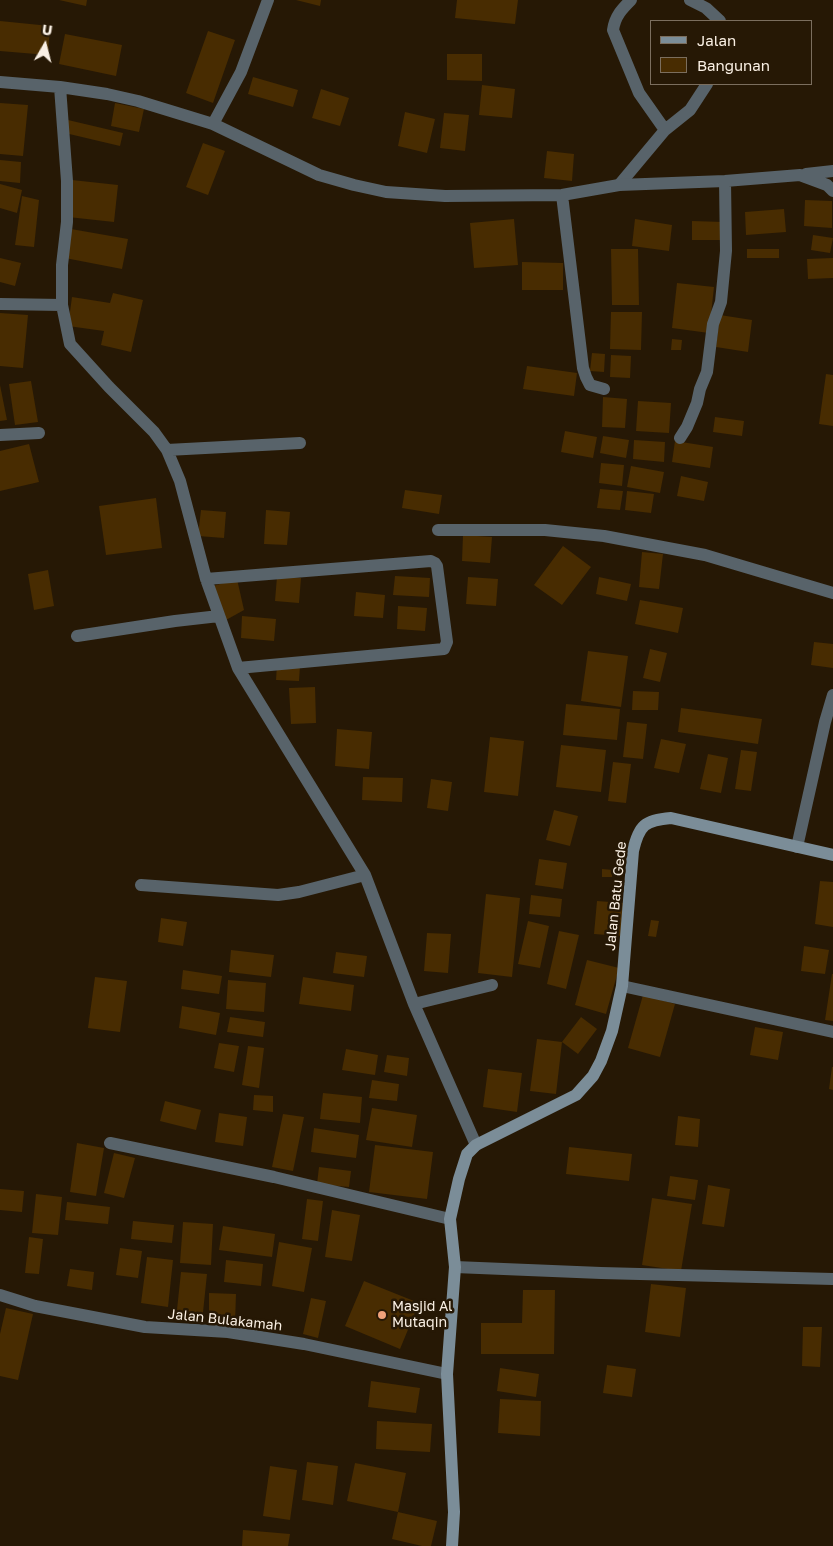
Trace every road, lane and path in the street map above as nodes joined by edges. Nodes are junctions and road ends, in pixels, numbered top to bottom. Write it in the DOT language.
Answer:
graph roads {
  1 [pos="268,0"];
  2 [pos="631,0"];
  3 [pos="690,0"];
  4 [pos="719,20"];
  5 [pos="0,82"];
  6 [pos="706,85"];
  7 [pos="60,87"];
  8 [pos="213,124"];
  9 [pos="665,130"];
  10 [pos="833,170"];
  11 [pos="800,175"];
  12 [pos="725,181"];
  13 [pos="619,185"];
  14 [pos="833,191"];
  15 [pos="562,195"];
  16 [pos="0,304"];
  17 [pos="62,305"];
  18 [pos="604,389"];
  19 [pos="39,433"];
  20 [pos="0,435"];
  21 [pos="680,438"];
  22 [pos="300,443"];
  23 [pos="168,450"];
  24 [pos="438,530"];
  25 [pos="206,579"];
  26 [pos="833,593"];
  27 [pos="219,616"];
  28 [pos="78,636"];
  29 [pos="238,668"];
  30 [pos="833,695"];
  31 [pos="797,847"];
  32 [pos="833,855"];
  33 [pos="365,875"];
  34 [pos="141,885"];
  35 [pos="492,985"];
  36 [pos="622,986"];
  37 [pos="414,1004"];
  38 [pos="833,1032"];
  39 [pos="110,1143"];
  40 [pos="476,1145"];
  41 [pos="450,1219"];
  42 [pos="456,1267"];
  43 [pos="833,1279"];
  44 [pos="0,1295"];
  45 [pos="446,1374"];
  46 [pos="452,1546"];
  1 -- 8 [label="street"];
  2 -- 9 [label="street"];
  3 -- 4 [label="street"];
  5 -- 7 [label="street"];
  6 -- 9 [label="street"];
  7 -- 8 [label="street"];
  7 -- 17 [label="street"];
  8 -- 15 [label="street"];
  9 -- 13 [label="street"];
  10 -- 11 [label="street"];
  11 -- 12 [label="street"];
  11 -- 14 [label="street"];
  12 -- 13 [label="street"];
  12 -- 21 [label="street"];
  13 -- 15 [label="street"];
  15 -- 18 [label="street"];
  16 -- 17 [label="street"];
  17 -- 23 [label="street"];
  19 -- 20 [label="street"];
  22 -- 23 [label="street"];
  23 -- 25 [label="street"];
  24 -- 26 [label="street"];
  25 -- 27 [label="street"];
  25 -- 29 [label="street"];
  27 -- 28 [label="street"];
  27 -- 29 [label="street"];
  29 -- 33 [label="street"];
  30 -- 31 [label="street"];
  31 -- 32 [label="street, Jalan Batu Gede"];
  31 -- 36 [label="street, Jalan Batu Gede"];
  33 -- 34 [label="street"];
  33 -- 37 [label="street"];
  35 -- 37 [label="street"];
  36 -- 38 [label="street"];
  36 -- 40 [label="street, Jalan Batu Gede"];
  37 -- 40 [label="street"];
  39 -- 41 [label="street"];
  40 -- 41 [label="street"];
  41 -- 42 [label="street"];
  42 -- 43 [label="street"];
  42 -- 45 [label="street"];
  44 -- 45 [label="street, Jalan Bulakamah"];
  45 -- 46 [label="street"];
}
